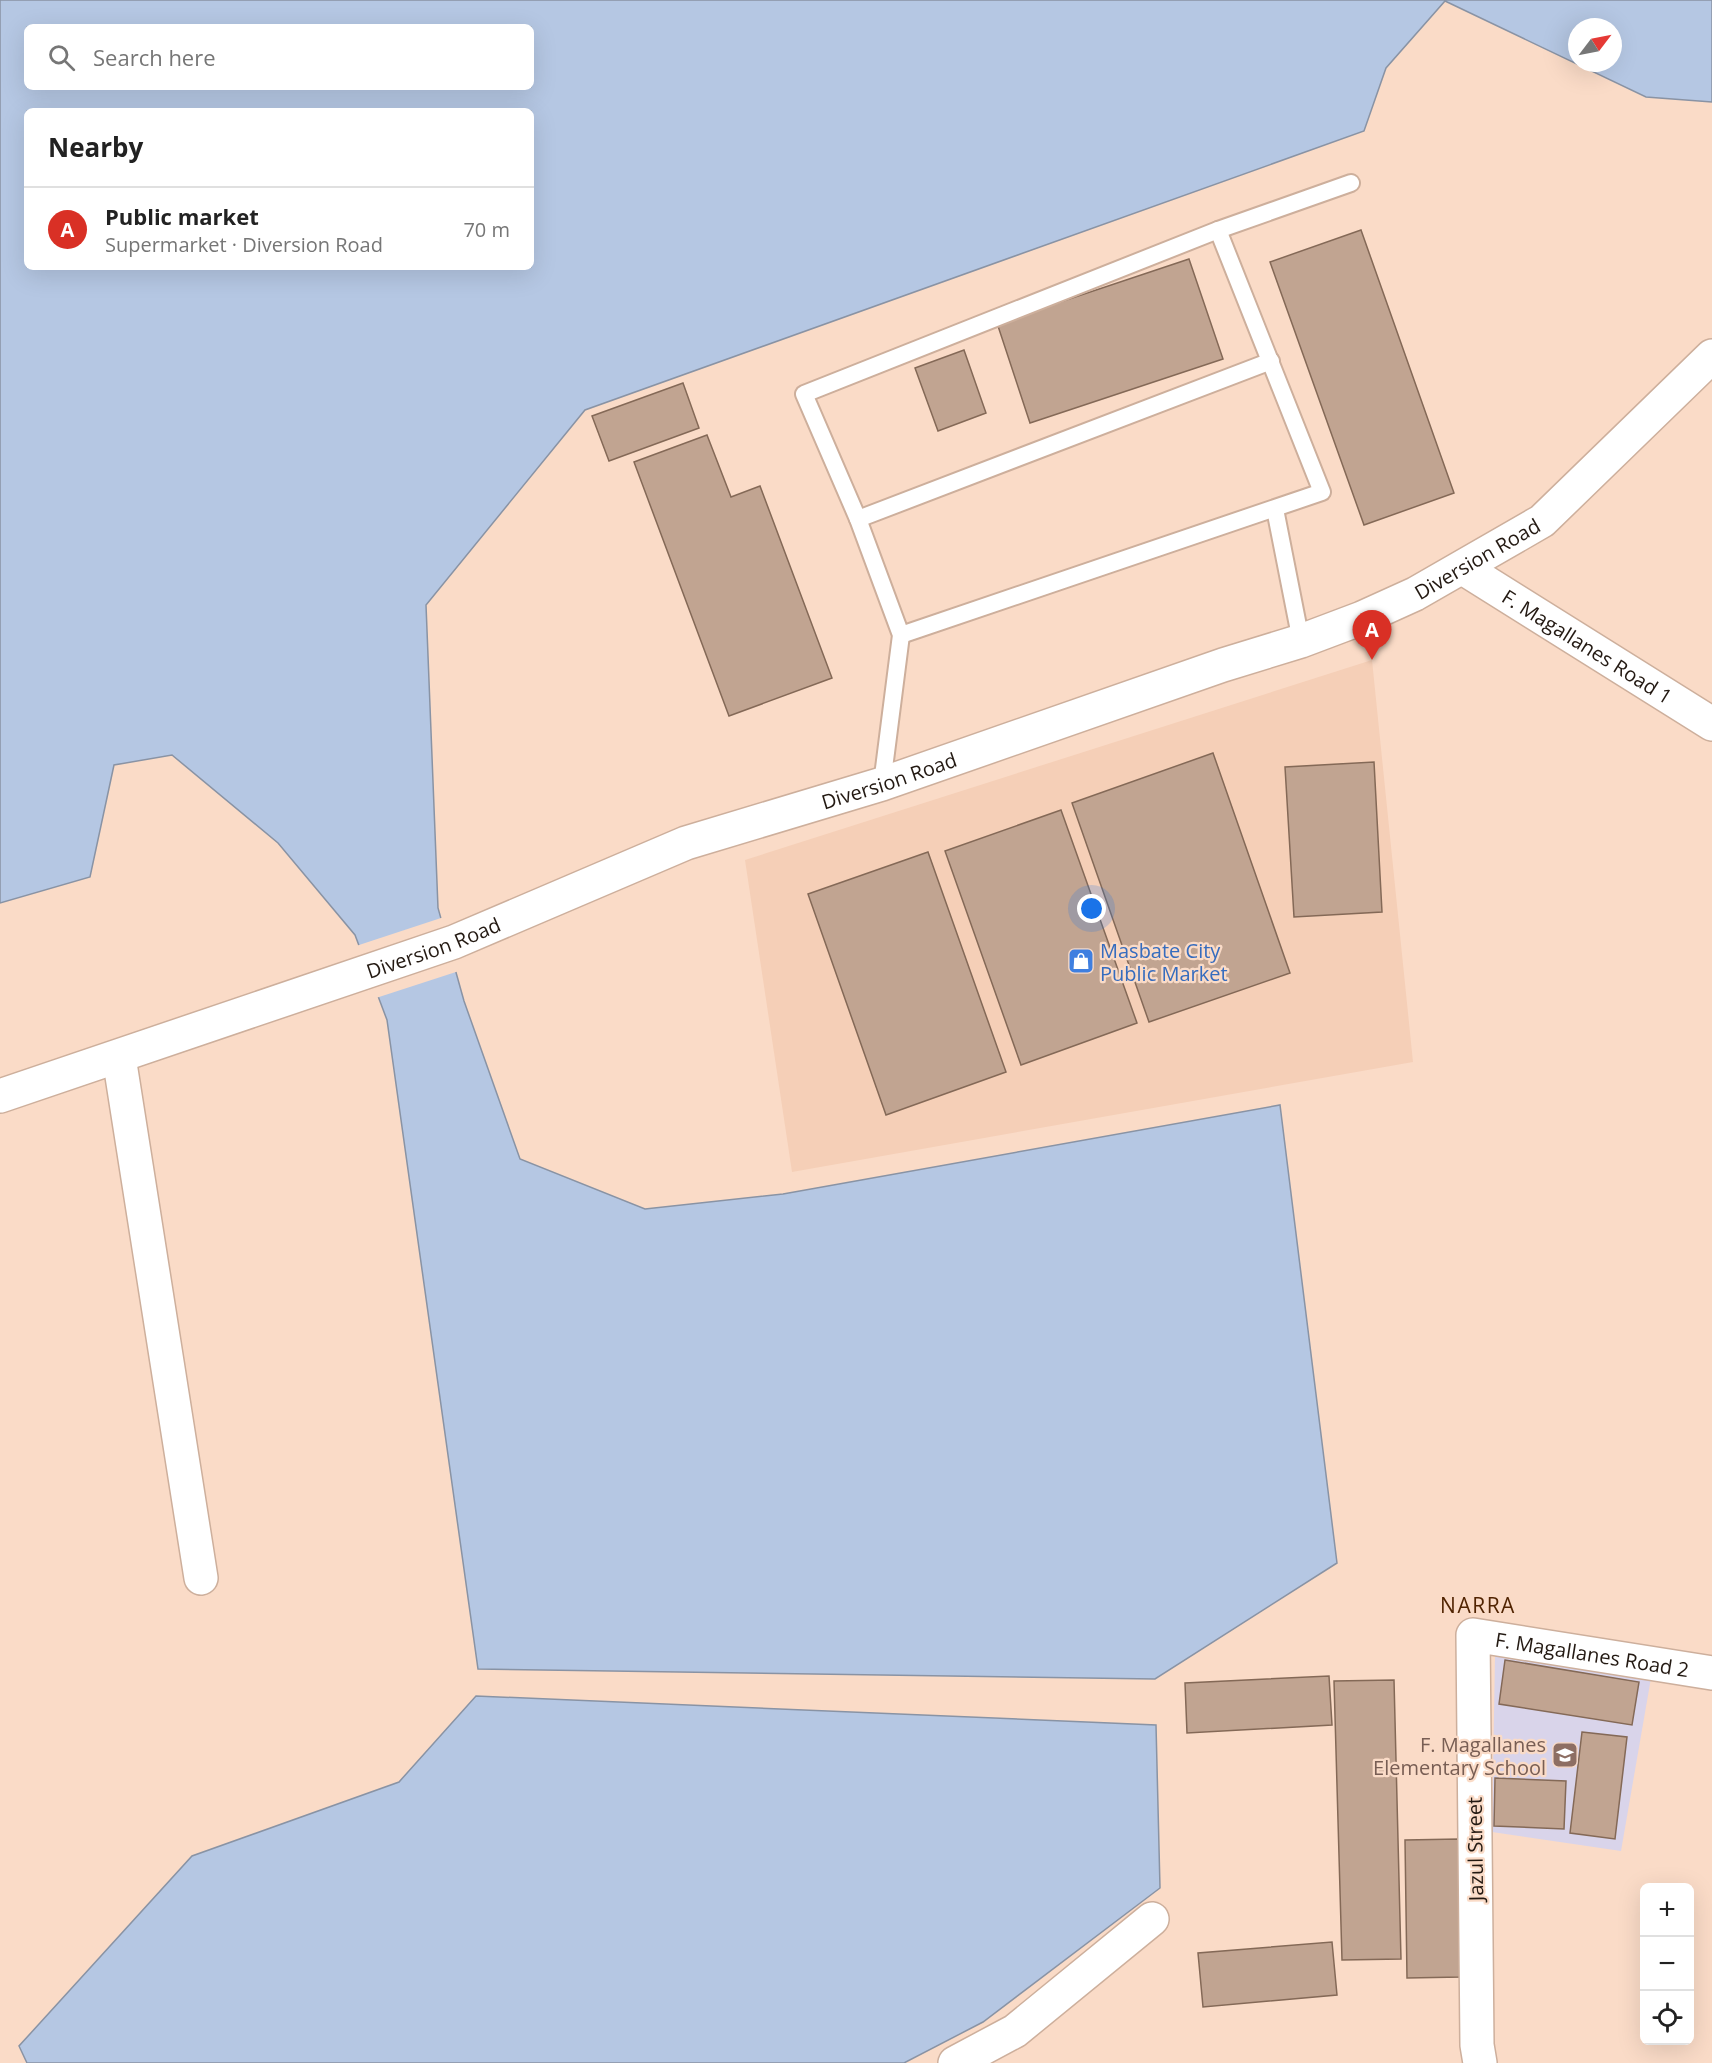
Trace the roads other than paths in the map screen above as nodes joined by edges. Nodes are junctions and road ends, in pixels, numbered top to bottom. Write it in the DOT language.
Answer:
graph roads {
  1 [pos="1351,183"];
  2 [pos="1218,230"];
  3 [pos="1712,356"];
  4 [pos="1271,361"];
  5 [pos="1275,509"];
  6 [pos="858,519"];
  7 [pos="1463,568"];
  8 [pos="901,635"];
  9 [pos="1301,641"];
  10 [pos="1712,724"];
  11 [pos="882,784"];
  12 [pos="119,1058"];
  13 [pos="0,1096"];
  14 [pos="201,1578"];
  15 [pos="1473,1635"];
  16 [pos="1712,1673"];
  17 [pos="1152,1919"];
  18 [pos="955,2063"];
  19 [pos="1480,2063"];
  1 -- 2 [label="lane"];
  2 -- 4 [label="lane"];
  2 -- 6 [label="lane"];
  3 -- 7 [label="street, Diversion Road"];
  4 -- 5 [label="lane"];
  4 -- 6 [label="lane"];
  5 -- 8 [label="lane"];
  5 -- 9 [label="lane"];
  6 -- 8 [label="lane"];
  7 -- 9 [label="street, Diversion Road"];
  7 -- 10 [label="street, F. Magallanes Road 1"];
  8 -- 11 [label="lane"];
  9 -- 11 [label="street, Diversion Road"];
  11 -- 12 [label="street, Diversion Road"];
  12 -- 13 [label="street, Diversion Road"];
  12 -- 14 [label="street"];
  15 -- 16 [label="street, F. Magallanes Road 2"];
  15 -- 19 [label="street, Jazul Street"];
  17 -- 18 [label="street"];
}
